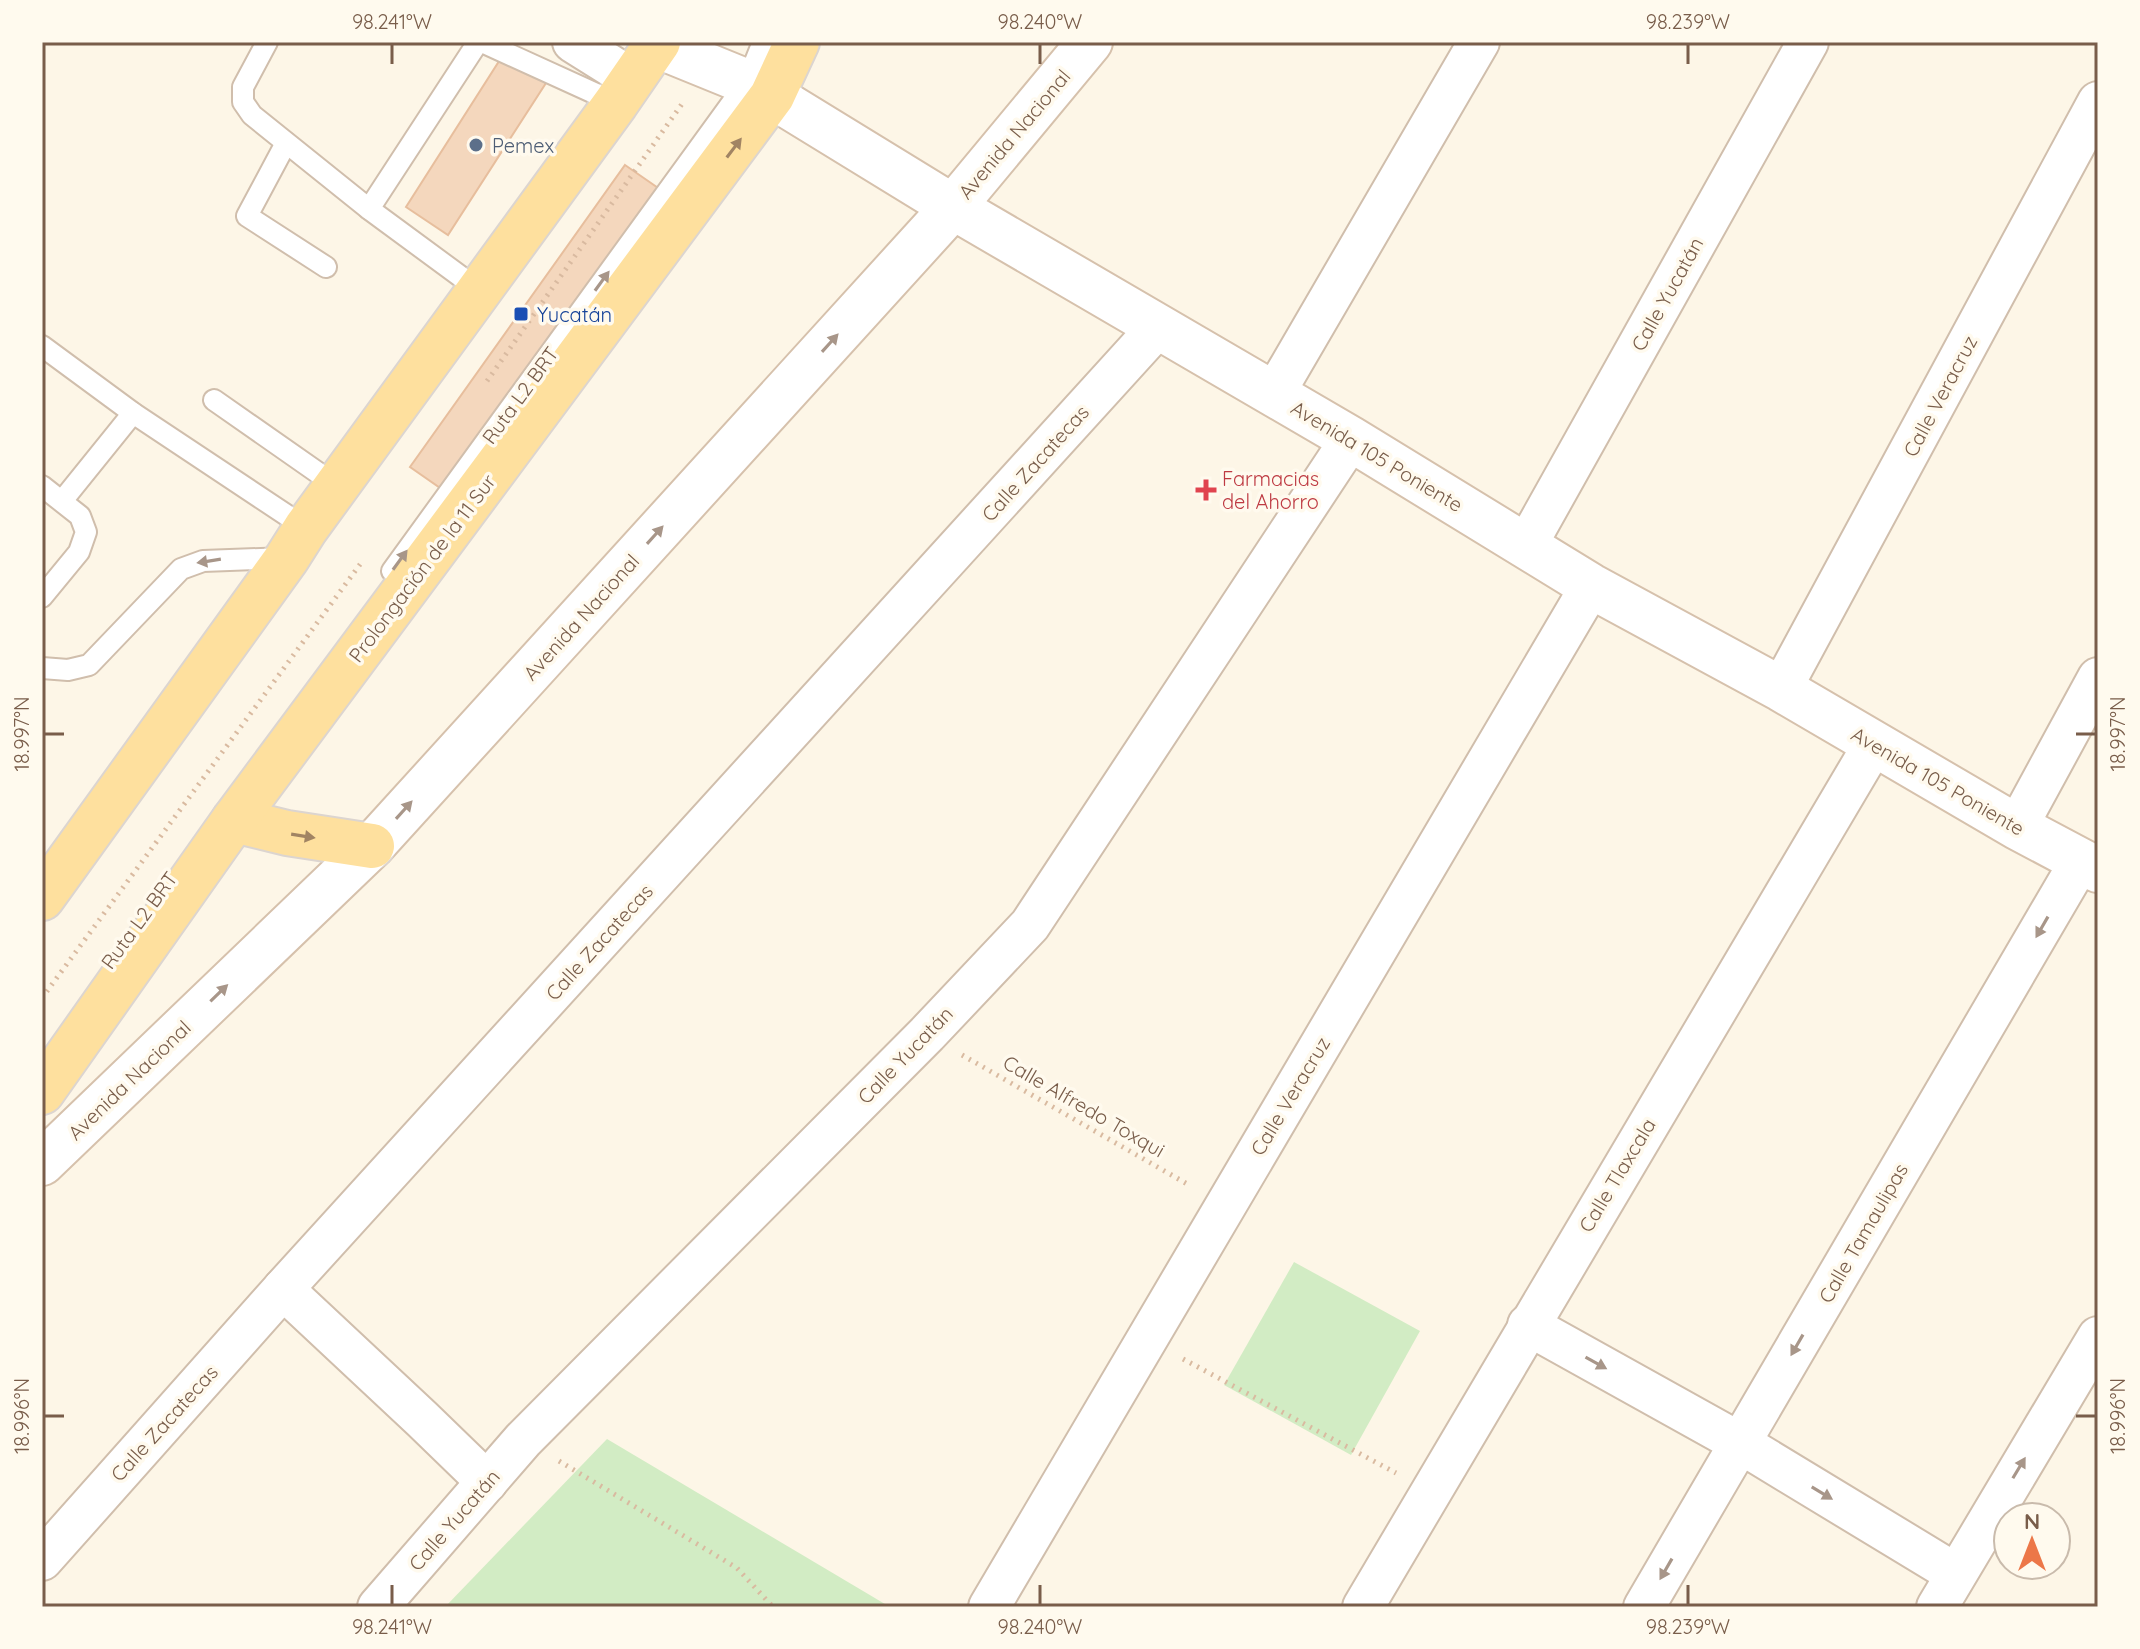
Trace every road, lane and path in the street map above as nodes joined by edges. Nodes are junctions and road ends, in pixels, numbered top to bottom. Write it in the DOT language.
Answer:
graph roads {
  1 [pos="267,42"];
  2 [pos="480,42"];
  3 [pos="573,42"];
  4 [pos="763,42"];
  5 [pos="797,42"];
  6 [pos="1090,42"];
  7 [pos="1479,42"];
  8 [pos="1808,42"];
  9 [pos="649,60"];
  10 [pos="760,89"];
  11 [pos="2098,102"];
  12 [pos="286,143"];
  13 [pos="953,207"];
  14 [pos="369,209"];
  15 [pos="326,267"];
  16 [pos="479,290"];
  17 [pos="1158,327"];
  18 [pos="42,346"];
  19 [pos="1274,394"];
  20 [pos="214,400"];
  21 [pos="133,413"];
  22 [pos="1351,439"];
  23 [pos="42,486"];
  24 [pos="337,486"];
  25 [pos="62,501"];
  26 [pos="297,543"];
  27 [pos="1526,546"];
  28 [pos="385,581"];
  29 [pos="1591,586"];
  30 [pos="42,597"];
  31 [pos="42,668"];
  32 [pos="2098,678"];
  33 [pos="1781,689"];
  34 [pos="283,721"];
  35 [pos="1874,744"];
  36 [pos="234,820"];
  37 [pos="2017,827"];
  38 [pos="372,846"];
  39 [pos="2090,865"];
  40 [pos="42,898"];
  41 [pos="153,900"];
  42 [pos="42,919"];
  43 [pos="927,1034"];
  44 [pos="42,1092"];
  45 [pos="42,1163"];
  46 [pos="1225,1206"];
  47 [pos="283,1289"];
  48 [pos="1528,1325"];
  49 [pos="2098,1337"];
  50 [pos="1147,1340"];
  51 [pos="523,1440"];
  52 [pos="1740,1443"];
  53 [pos="487,1482"];
  54 [pos="1430,1491"];
  55 [pos="42,1560"];
  56 [pos="1946,1590"];
  57 [pos="378,1607"];
  58 [pos="773,1607"];
  59 [pos="989,1607"];
  60 [pos="1363,1607"];
  61 [pos="1644,1607"];
  1 -- 12 [label="lane"];
  2 -- 9 [label="lane"];
  2 -- 14 [label="lane"];
  3 -- 9 [label="street, Avenida 105 Poniente"];
  4 -- 10 [label="lane, Ruta L2 BRT"];
  5 -- 10 [label="main road, Prolongación de la 11 Sur"];
  6 -- 13 [label="street, Avenida Nacional"];
  7 -- 19 [label="street"];
  8 -- 27 [label="street, Calle Yucatán"];
  9 -- 10 [label="street, Avenida 105 Poniente"];
  9 -- 16 [label="main road"];
  9 -- 42 [label="lane"];
  10 -- 13 [label="street, Avenida 105 Poniente"];
  28 -- 10 [label="lane, Ruta L2 BRT, one-way"];
  36 -- 10 [label="main road, Prolongación de la 11 Sur, one-way"];
  11 -- 33 [label="street, Calle Veracruz"];
  12 -- 14 [label="lane"];
  12 -- 15 [label="lane"];
  13 -- 17 [label="street, Avenida 105 Poniente"];
  38 -- 13 [label="street, Avenida Nacional, one-way"];
  14 -- 16 [label="lane"];
  16 -- 24 [label="main road"];
  17 -- 19 [label="street, Avenida 105 Poniente"];
  17 -- 47 [label="street, Calle Zacatecas"];
  18 -- 21 [label="lane"];
  19 -- 22 [label="street, Avenida 105 Poniente"];
  20 -- 24 [label="lane"];
  21 -- 25 [label="lane"];
  21 -- 26 [label="lane"];
  22 -- 27 [label="street, Avenida 105 Poniente"];
  22 -- 43 [label="street, Calle Yucatán"];
  23 -- 25 [label="lane"];
  24 -- 26 [label="main road"];
  25 -- 30 [label="lane"];
  26 -- 31 [label="lane, one-way"];
  26 -- 40 [label="main road"];
  27 -- 29 [label="street, Avenida 105 Poniente"];
  29 -- 33 [label="street, Avenida 105 Poniente"];
  29 -- 46 [label="street, Calle Veracruz"];
  32 -- 37 [label="street"];
  33 -- 35 [label="street, Avenida 105 Poniente"];
  34 -- 41 [label="lane, Ruta L2 BRT"];
  35 -- 37 [label="street, Avenida 105 Poniente"];
  35 -- 48 [label="street, Calle Tlaxcala"];
  36 -- 38 [label="main road, one-way"];
  36 -- 44 [label="main road, Prolongación de la 11 Sur"];
  37 -- 39 [label="street, Avenida 105 Poniente"];
  45 -- 38 [label="street, Avenida Nacional, one-way"];
  39 -- 52 [label="street, Calle Tamaulipas, one-way"];
  43 -- 46 [label="path, Calle Alfredo Toxqui"];
  43 -- 51 [label="street, Calle Yucatán"];
  46 -- 50 [label="street, Calle Veracruz"];
  47 -- 53 [label="street"];
  47 -- 55 [label="street, Calle Zacatecas"];
  48 -- 52 [label="street, one-way"];
  48 -- 54 [label="street, Calle Tlaxcala"];
  56 -- 49 [label="street, one-way"];
  50 -- 54 [label="path"];
  50 -- 59 [label="street, Calle Veracruz"];
  51 -- 53 [label="street, Calle Yucatán"];
  51 -- 58 [label="path"];
  52 -- 56 [label="street, one-way"];
  52 -- 61 [label="street, Calle Tamaulipas, one-way"];
  53 -- 57 [label="street, Calle Yucatán"];
  54 -- 60 [label="street, Calle Tlaxcala"];
}
